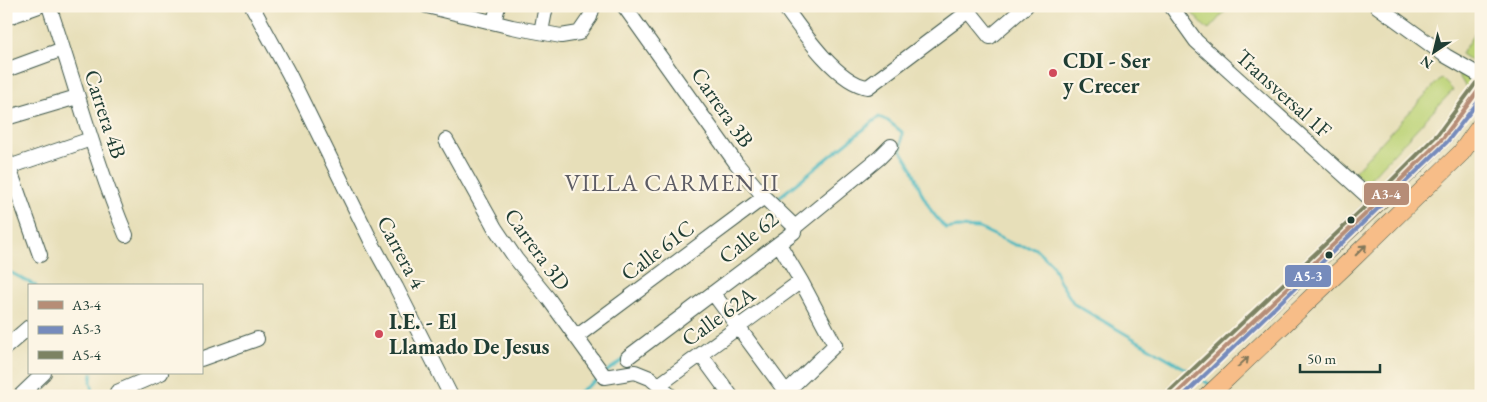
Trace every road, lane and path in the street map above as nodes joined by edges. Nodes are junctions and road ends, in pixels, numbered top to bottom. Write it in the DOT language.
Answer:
graph roads {
  1 [pos="40,6"];
  2 [pos="48,6"];
  3 [pos="252,6"];
  4 [pos="428,6"];
  5 [pos="498,6"];
  6 [pos="546,6"];
  7 [pos="624,6"];
  8 [pos="1026,6"];
  9 [pos="1172,6"];
  10 [pos="1377,6"];
  11 [pos="451,9"];
  12 [pos="791,9"];
  13 [pos="967,9"];
  14 [pos="591,12"];
  15 [pos="6,18"];
  16 [pos="494,22"];
  17 [pos="541,32"];
  18 [pos="64,49"];
  19 [pos="6,70"];
  20 [pos="1481,76"];
  21 [pos="1481,87"];
  22 [pos="77,97"];
  23 [pos="6,118"];
  24 [pos="1481,125"];
  25 [pos="91,140"];
  26 [pos="446,140"];
  27 [pos="891,146"];
  28 [pos="7,165"];
  29 [pos="764,197"];
  30 [pos="1376,204"];
  31 [pos="795,227"];
  32 [pos="126,235"];
  33 [pos="778,244"];
  34 [pos="40,255"];
  35 [pos="801,281"];
  36 [pos="713,292"];
  37 [pos="738,327"];
  38 [pos="28,328"];
  39 [pos="576,337"];
  40 [pos="258,339"];
  41 [pos="6,347"];
  42 [pos="701,355"];
  43 [pos="628,357"];
  44 [pos="202,359"];
  45 [pos="43,374"];
  46 [pos="159,374"];
  47 [pos="659,385"];
  48 [pos="117,392"];
  49 [pos="784,394"];
  50 [pos="20,396"];
  51 [pos="451,396"];
  52 [pos="671,396"];
  53 [pos="731,396"];
  54 [pos="1174,396"];
  55 [pos="1208,396"];
  1 -- 15 [label="street"];
  2 -- 18 [label="street, Carrera 4B"];
  3 -- 51 [label="street, Carrera 4"];
  4 -- 11 [label="street"];
  5 -- 16 [label="street"];
  6 -- 17 [label="street"];
  7 -- 29 [label="street, Carrera 3B"];
  8 -- 13 [label="street"];
  9 -- 30 [label="street, Transversal 1F"];
  10 -- 20 [label="street"];
  11 -- 16 [label="street"];
  12 -- 13 [label="street"];
  14 -- 17 [label="street"];
  16 -- 17 [label="street"];
  18 -- 19 [label="street"];
  18 -- 22 [label="street, Carrera 4B"];
  21 -- 30 [label="main road"];
  22 -- 23 [label="street"];
  22 -- 25 [label="street, Carrera 4B"];
  55 -- 24 [label="main road, one-way"];
  25 -- 28 [label="street"];
  25 -- 32 [label="street, Carrera 4B"];
  26 -- 39 [label="street, Carrera 3D"];
  27 -- 31 [label="street, Calle 62"];
  28 -- 34 [label="street"];
  29 -- 31 [label="street, Carrera 3B"];
  29 -- 39 [label="street, Calle 61C"];
  30 -- 54 [label="main road"];
  31 -- 33 [label="street, Calle 62"];
  33 -- 35 [label="street"];
  33 -- 36 [label="street, Calle 62"];
  35 -- 37 [label="street, Calle 62A"];
  35 -- 49 [label="street"];
  36 -- 37 [label="street"];
  36 -- 43 [label="street, Calle 62"];
  37 -- 42 [label="street, Calle 62A"];
  37 -- 49 [label="street"];
  38 -- 41 [label="street"];
  39 -- 47 [label="street, Carrera 3D"];
  40 -- 44 [label="street"];
  42 -- 47 [label="street, Calle 62A"];
  42 -- 53 [label="street"];
  45 -- 50 [label="street"];
  46 -- 48 [label="street"];
  47 -- 52 [label="street"];
}
